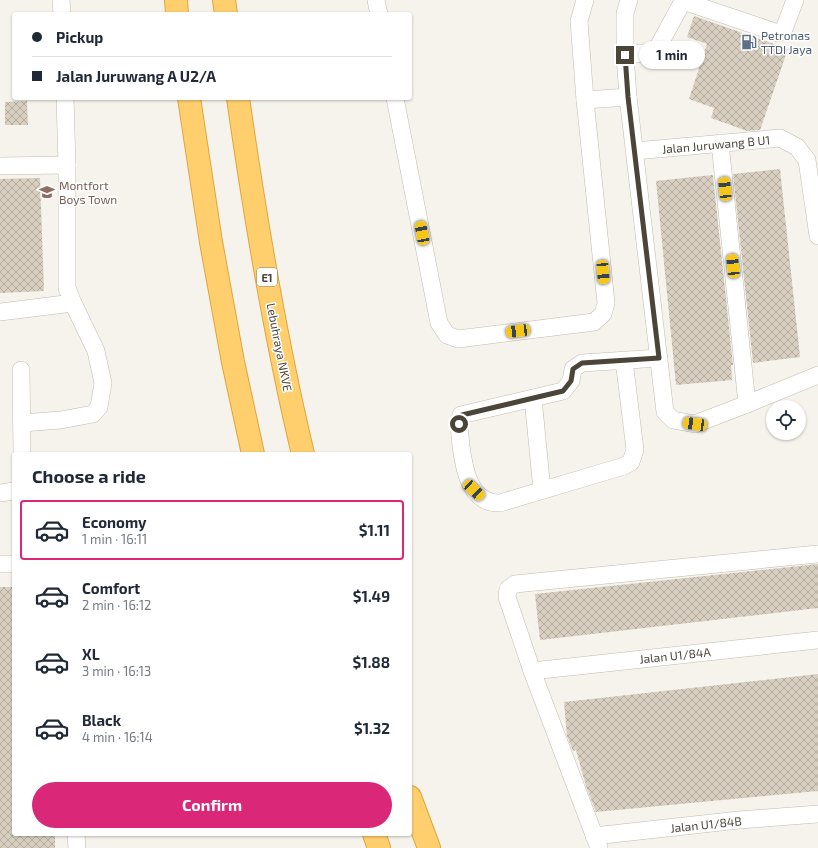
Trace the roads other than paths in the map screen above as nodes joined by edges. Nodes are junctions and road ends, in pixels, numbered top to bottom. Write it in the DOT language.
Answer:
graph roads {
  1 [pos="61,0"];
  2 [pos="176,0"];
  3 [pos="224,0"];
  4 [pos="376,0"];
  5 [pos="585,0"];
  6 [pos="629,0"];
  7 [pos="795,0"];
  8 [pos="683,1"];
  9 [pos="62,12"];
  10 [pos="178,12"];
  11 [pos="226,12"];
  12 [pos="379,12"];
  13 [pos="625,55"];
  14 [pos="628,97"];
  15 [pos="65,100"];
  16 [pos="189,100"];
  17 [pos="238,100"];
  18 [pos="396,100"];
  19 [pos="586,100"];
  20 [pos="720,143"];
  21 [pos="635,151"];
  22 [pos="67,165"];
  23 [pos="0,166"];
  24 [pos="818,236"];
  25 [pos="73,303"];
  26 [pos="0,312"];
  27 [pos="659,358"];
  28 [pos="624,360"];
  29 [pos="21,370"];
  30 [pos="818,375"];
  31 [pos="533,398"];
  32 [pos="747,404"];
  33 [pos="22,423"];
  34 [pos="22,452"];
  35 [pos="254,452"];
  36 [pos="303,452"];
  37 [pos="542,490"];
  38 [pos="12,491"];
  39 [pos="0,493"];
  40 [pos="818,554"];
  41 [pos="0,564"];
  42 [pos="12,564"];
  43 [pos="818,640"];
  44 [pos="532,671"];
  45 [pos="412,802"];
  46 [pos="818,814"];
  47 [pos="76,836"];
  48 [pos="375,836"];
  49 [pos="596,842"];
  50 [pos="77,848"];
  51 [pos="379,848"];
  52 [pos="429,848"];
  1 -- 9 [label="street"];
  2 -- 10 [label="highway"];
  3 -- 11 [label="highway"];
  4 -- 12 [label="street"];
  5 -- 19 [label="street"];
  6 -- 13 [label="street"];
  7 -- 8 [label="street"];
  8 -- 13 [label="street"];
  13 -- 14 [label="street"];
  14 -- 19 [label="street"];
  14 -- 21 [label="street"];
  15 -- 22 [label="street"];
  16 -- 35 [label="highway"];
  17 -- 36 [label="highway, Lebuhraya NKVE / E1"];
  18 -- 19 [label="street"];
  20 -- 21 [label="street, Jalan Juruwang B U1"];
  20 -- 24 [label="street, Jalan Juruwang B U1"];
  20 -- 32 [label="street"];
  21 -- 27 [label="street"];
  22 -- 23 [label="street"];
  22 -- 25 [label="street"];
  25 -- 26 [label="street"];
  25 -- 33 [label="street"];
  27 -- 28 [label="street"];
  27 -- 32 [label="street"];
  28 -- 31 [label="street"];
  28 -- 37 [label="street"];
  29 -- 33 [label="street"];
  30 -- 32 [label="street"];
  31 -- 37 [label="street"];
  31 -- 37 [label="street"];
  33 -- 34 [label="street"];
  38 -- 39 [label="street"];
  40 -- 44 [label="street"];
  41 -- 42 [label="street"];
  43 -- 44 [label="street, Jalan U1/84A"];
  44 -- 49 [label="street"];
  45 -- 52 [label="highway"];
  46 -- 49 [label="street, Jalan U1/84B"];
  47 -- 50 [label="street"];
  48 -- 51 [label="highway"];
}
